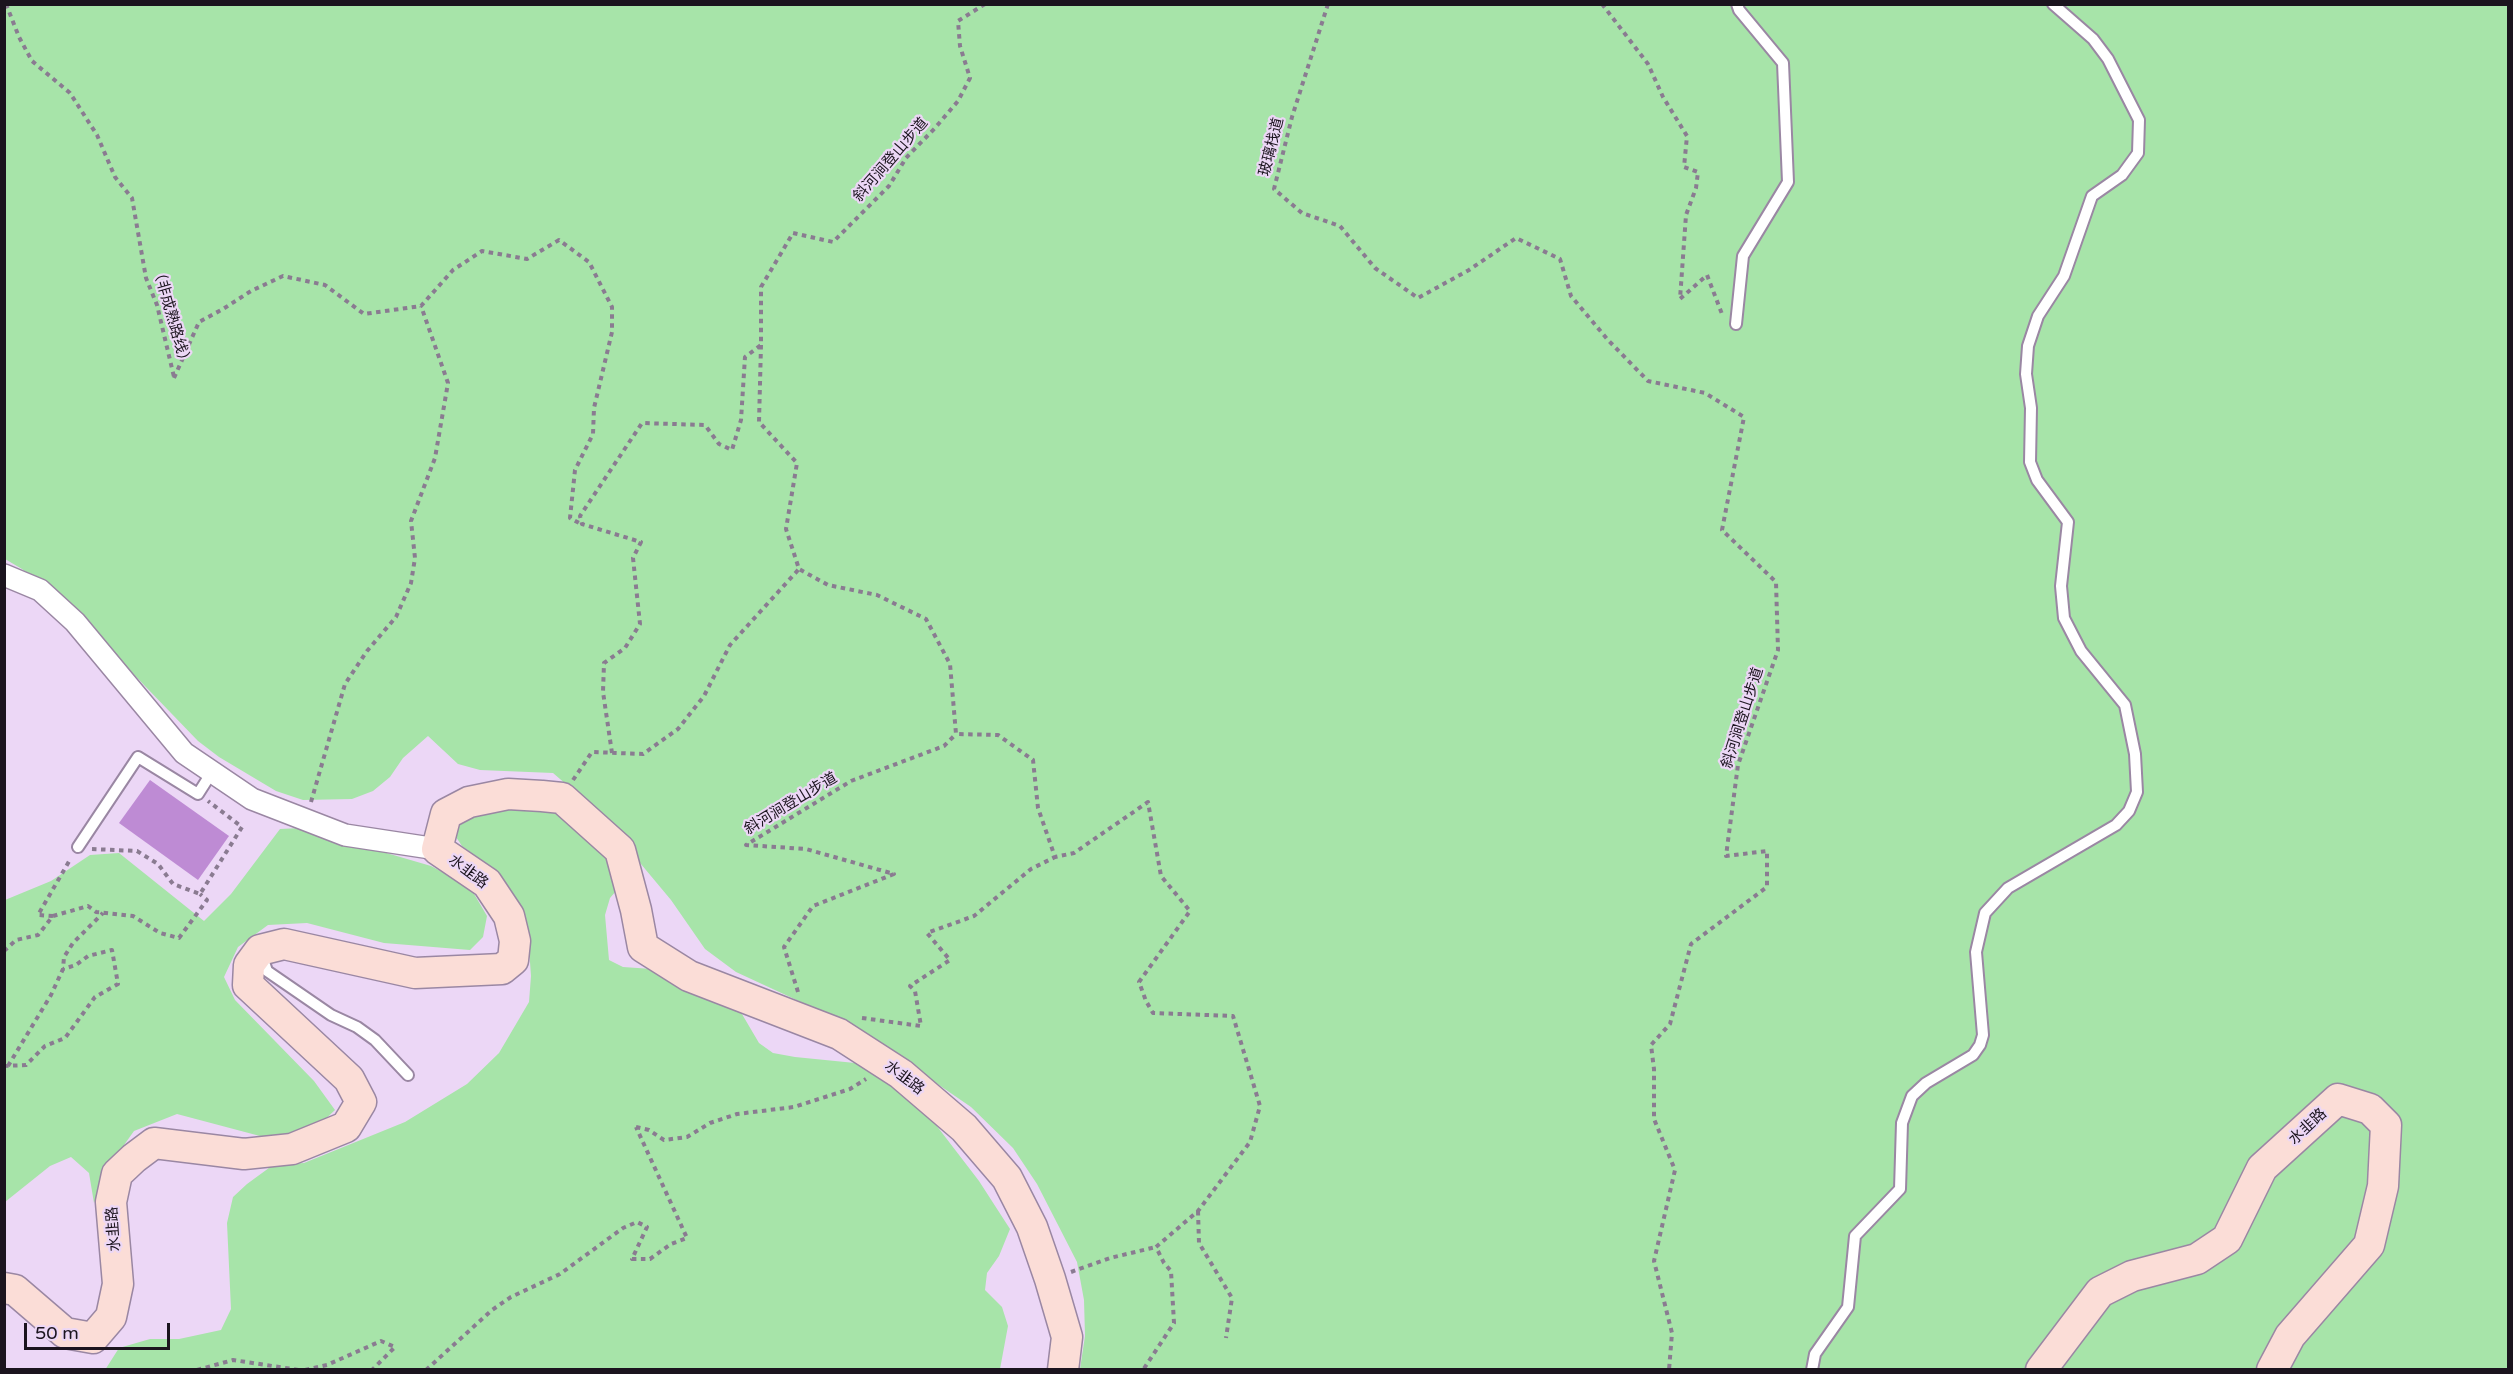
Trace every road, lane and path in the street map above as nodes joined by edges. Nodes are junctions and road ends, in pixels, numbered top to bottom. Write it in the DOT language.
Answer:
graph roads {
  1 [pos="6,4"];
  2 [pos="985,4"];
  3 [pos="1328,4"];
  4 [pos="1602,4"];
  5 [pos="1737,4"];
  6 [pos="2053,4"];
  7 [pos="1418,298"];
  8 [pos="421,306"];
  9 [pos="1725,319"];
  10 [pos="1736,324"];
  11 [pos="761,345"];
  12 [pos="582,524"];
  13 [pos="799,569"];
  14 [pos="4,575"];
  15 [pos="956,734"];
  16 [pos="612,753"];
  17 [pos="212,772"];
  18 [pos="198,794"];
  19 [pos="562,798"];
  20 [pos="306,820"];
  21 [pos="78,846"];
  22 [pos="437,849"];
  23 [pos="1055,857"];
  24 [pos="200,894"];
  25 [pos="103,912"];
  26 [pos="53,916"];
  27 [pos="260,950"];
  28 [pos="4,951"];
  29 [pos="63,969"];
  30 [pos="826,1029"];
  31 [pos="6,1066"];
  32 [pos="888,1066"];
  33 [pos="408,1075"];
  34 [pos="1198,1210"];
  35 [pos="1156,1247"];
  36 [pos="1050,1279"];
  37 [pos="4,1288"];
  38 [pos="1226,1338"];
  39 [pos="197,1370"];
  40 [pos="299,1370"];
  41 [pos="305,1370"];
  42 [pos="372,1370"];
  43 [pos="426,1370"];
  44 [pos="1063,1370"];
  45 [pos="1143,1370"];
  46 [pos="1669,1370"];
  47 [pos="1812,1370"];
  48 [pos="2041,1370"];
  49 [pos="2272,1370"];
  1 -- 8 [label="path, （非成熟路线）"];
  2 -- 11 [label="path, 斜河涧登山步道"];
  3 -- 7 [label="path, 玻璃栈道"];
  4 -- 9 [label="path"];
  5 -- 10 [label="lane"];
  6 -- 47 [label="lane"];
  7 -- 46 [label="path, 斜河涧登山步道"];
  8 -- 12 [label="path"];
  8 -- 20 [label="path"];
  11 -- 12 [label="path"];
  11 -- 13 [label="path"];
  12 -- 16 [label="path"];
  13 -- 15 [label="path"];
  13 -- 16 [label="path"];
  14 -- 17 [label="street"];
  15 -- 23 [label="path"];
  15 -- 30 [label="path, 斜河涧登山步道"];
  16 -- 19 [label="path"];
  17 -- 18 [label="lane"];
  17 -- 20 [label="street"];
  18 -- 21 [label="lane"];
  18 -- 24 [label="path"];
  19 -- 22 [label="street, 水韭路"];
  19 -- 30 [label="street, 水韭路"];
  20 -- 22 [label="street"];
  21 -- 24 [label="path"];
  21 -- 26 [label="path"];
  22 -- 27 [label="street, 水韭路"];
  23 -- 30 [label="path"];
  23 -- 34 [label="path"];
  24 -- 25 [label="path"];
  25 -- 26 [label="path"];
  25 -- 29 [label="path"];
  26 -- 28 [label="path"];
  27 -- 33 [label="lane"];
  27 -- 37 [label="street, 水韭路"];
  29 -- 31 [label="path"];
  29 -- 31 [label="path"];
  30 -- 32 [label="street, 水韭路"];
  32 -- 36 [label="street, 水韭路"];
  32 -- 43 [label="path"];
  34 -- 35 [label="path"];
  34 -- 38 [label="path"];
  35 -- 36 [label="path"];
  35 -- 45 [label="path"];
  36 -- 44 [label="street, 水韭路"];
  39 -- 40 [label="path"];
  41 -- 42 [label="path"];
  48 -- 49 [label="street, 水韭路"];
}
